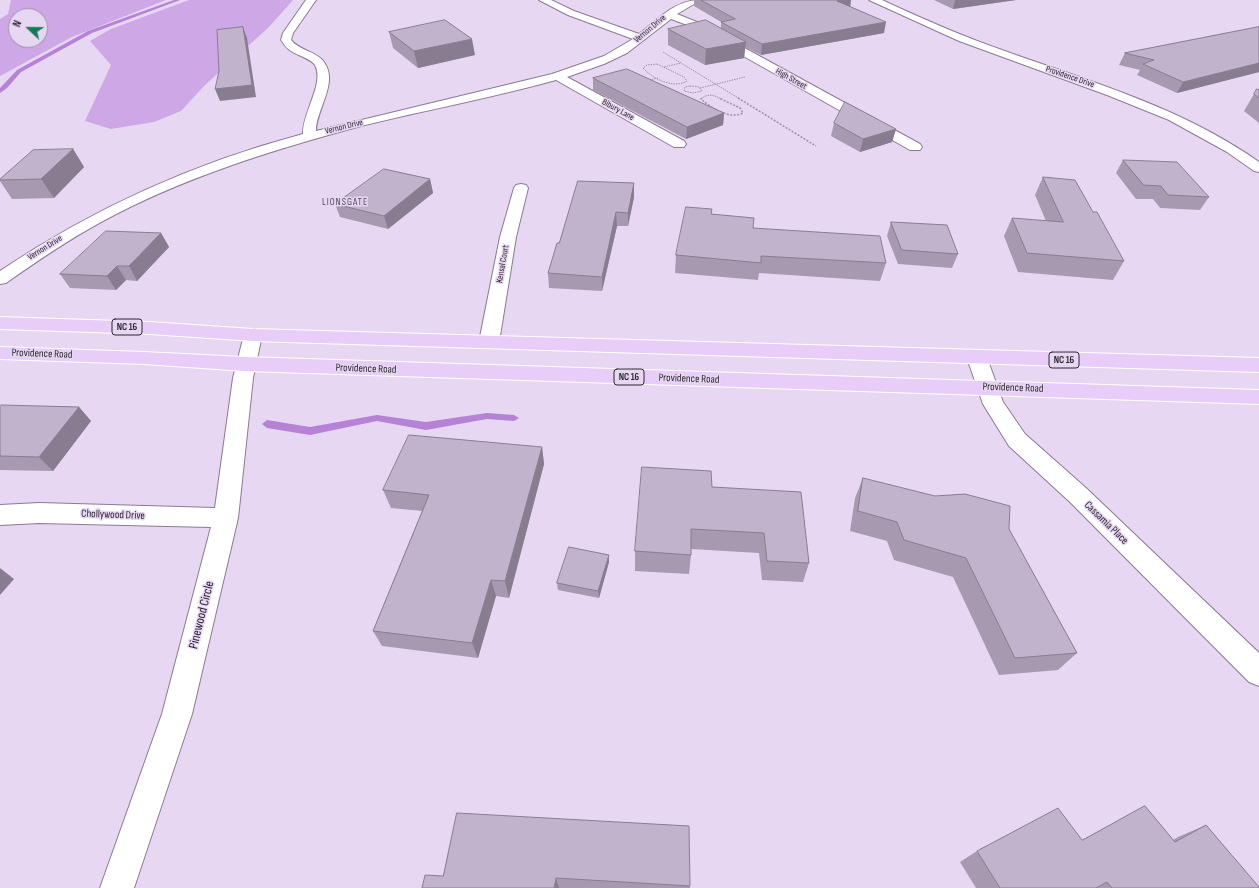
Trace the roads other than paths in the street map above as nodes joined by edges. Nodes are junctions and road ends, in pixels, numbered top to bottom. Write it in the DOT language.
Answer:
graph roads {
  1 [pos="311,0"];
  2 [pos="544,0"];
  3 [pos="696,0"];
  4 [pos="874,0"];
  5 [pos="667,15"];
  6 [pos="640,38"];
  7 [pos="557,76"];
  8 [pos="310,136"];
  9 [pos="679,144"];
  10 [pos="915,147"];
  11 [pos="1259,168"];
  12 [pos="521,188"];
  13 [pos="0,278"];
  14 [pos="0,323"];
  15 [pos="253,335"];
  16 [pos="489,342"];
  17 [pos="0,353"];
  18 [pos="977,358"];
  19 [pos="246,364"];
  20 [pos="1259,365"];
  21 [pos="986,387"];
  22 [pos="1259,397"];
  23 [pos="0,515"];
  24 [pos="226,518"];
  25 [pos="1259,672"];
  26 [pos="117,888"];
  1 -- 8 [label="street"];
  2 -- 6 [label="street"];
  3 -- 5 [label="street, Vernon Drive"];
  4 -- 11 [label="street, Providence Drive"];
  5 -- 6 [label="street, Vernon Drive"];
  5 -- 10 [label="street, High Street"];
  6 -- 7 [label="street, Vernon Drive"];
  7 -- 8 [label="street, Vernon Drive"];
  7 -- 9 [label="street, Bibury Lane"];
  8 -- 13 [label="street, Vernon Drive"];
  12 -- 16 [label="street, Kensal Court"];
  14 -- 15 [label="main road, NC 16"];
  15 -- 16 [label="main road, NC 16"];
  15 -- 19 [label="street, Pinewood Circle"];
  16 -- 18 [label="main road, NC 16"];
  17 -- 19 [label="main road, Providence Road / NC 16"];
  18 -- 20 [label="main road, NC 16"];
  18 -- 21 [label="street, Cassamia Place"];
  19 -- 21 [label="main road, Providence Road / NC 16"];
  19 -- 24 [label="street, Pinewood Circle"];
  21 -- 22 [label="main road, Providence Road / NC 16"];
  21 -- 25 [label="street, Cassamia Place"];
  23 -- 24 [label="street, Chollywood Drive"];
  24 -- 26 [label="street, Pinewood Circle"];
}
